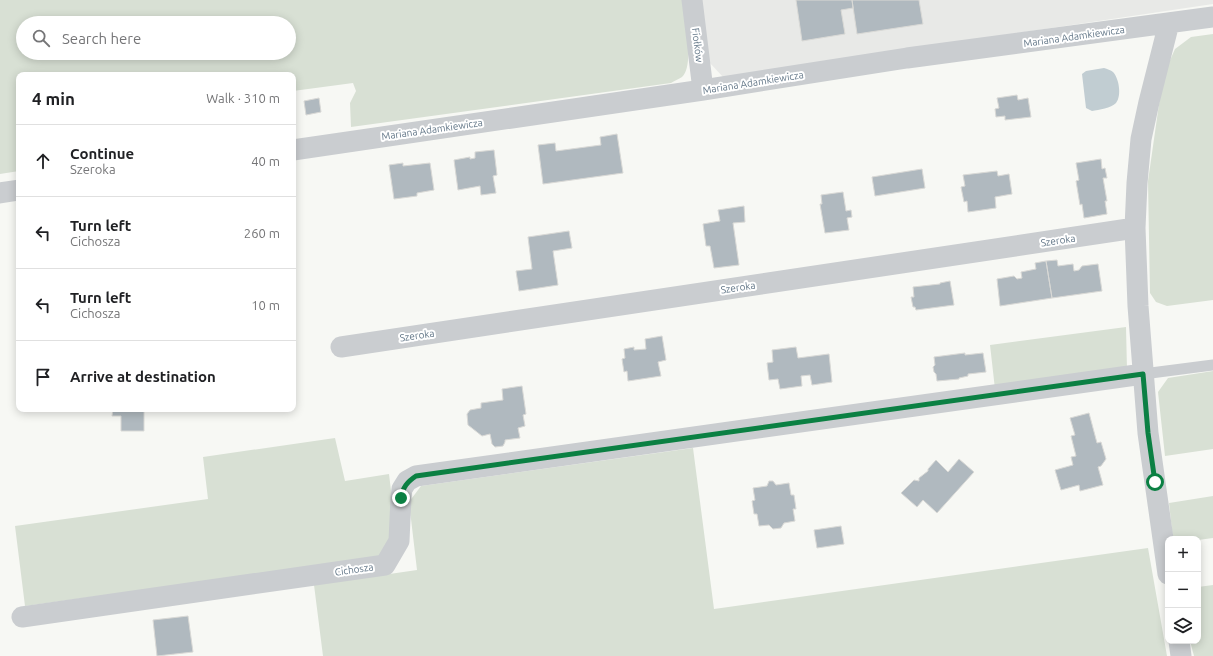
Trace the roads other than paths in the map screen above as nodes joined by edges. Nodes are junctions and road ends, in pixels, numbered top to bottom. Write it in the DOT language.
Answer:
graph roads {
  1 [pos="692,0"];
  2 [pos="1213,17"];
  3 [pos="1169,23"];
  4 [pos="703,90"];
  5 [pos="296,150"];
  6 [pos="16,190"];
  7 [pos="0,192"];
  8 [pos="1135,228"];
  9 [pos="341,346"];
  10 [pos="1213,365"];
  11 [pos="1143,374"];
  12 [pos="1168,572"];
  13 [pos="22,617"];
  14 [pos="1179,644"];
  15 [pos="1181,656"];
  1 -- 4 [label="street, Fiołków"];
  2 -- 3 [label="street, Mariana Adamkiewicza"];
  3 -- 4 [label="street, Mariana Adamkiewicza"];
  3 -- 8 [label="street"];
  4 -- 5 [label="street, Mariana Adamkiewicza"];
  6 -- 7 [label="street"];
  8 -- 9 [label="street, Szeroka"];
  8 -- 11 [label="street"];
  10 -- 11 [label="lane"];
  11 -- 12 [label="street"];
  11 -- 13 [label="street, Cichosza"];
  14 -- 15 [label="street"];
}
